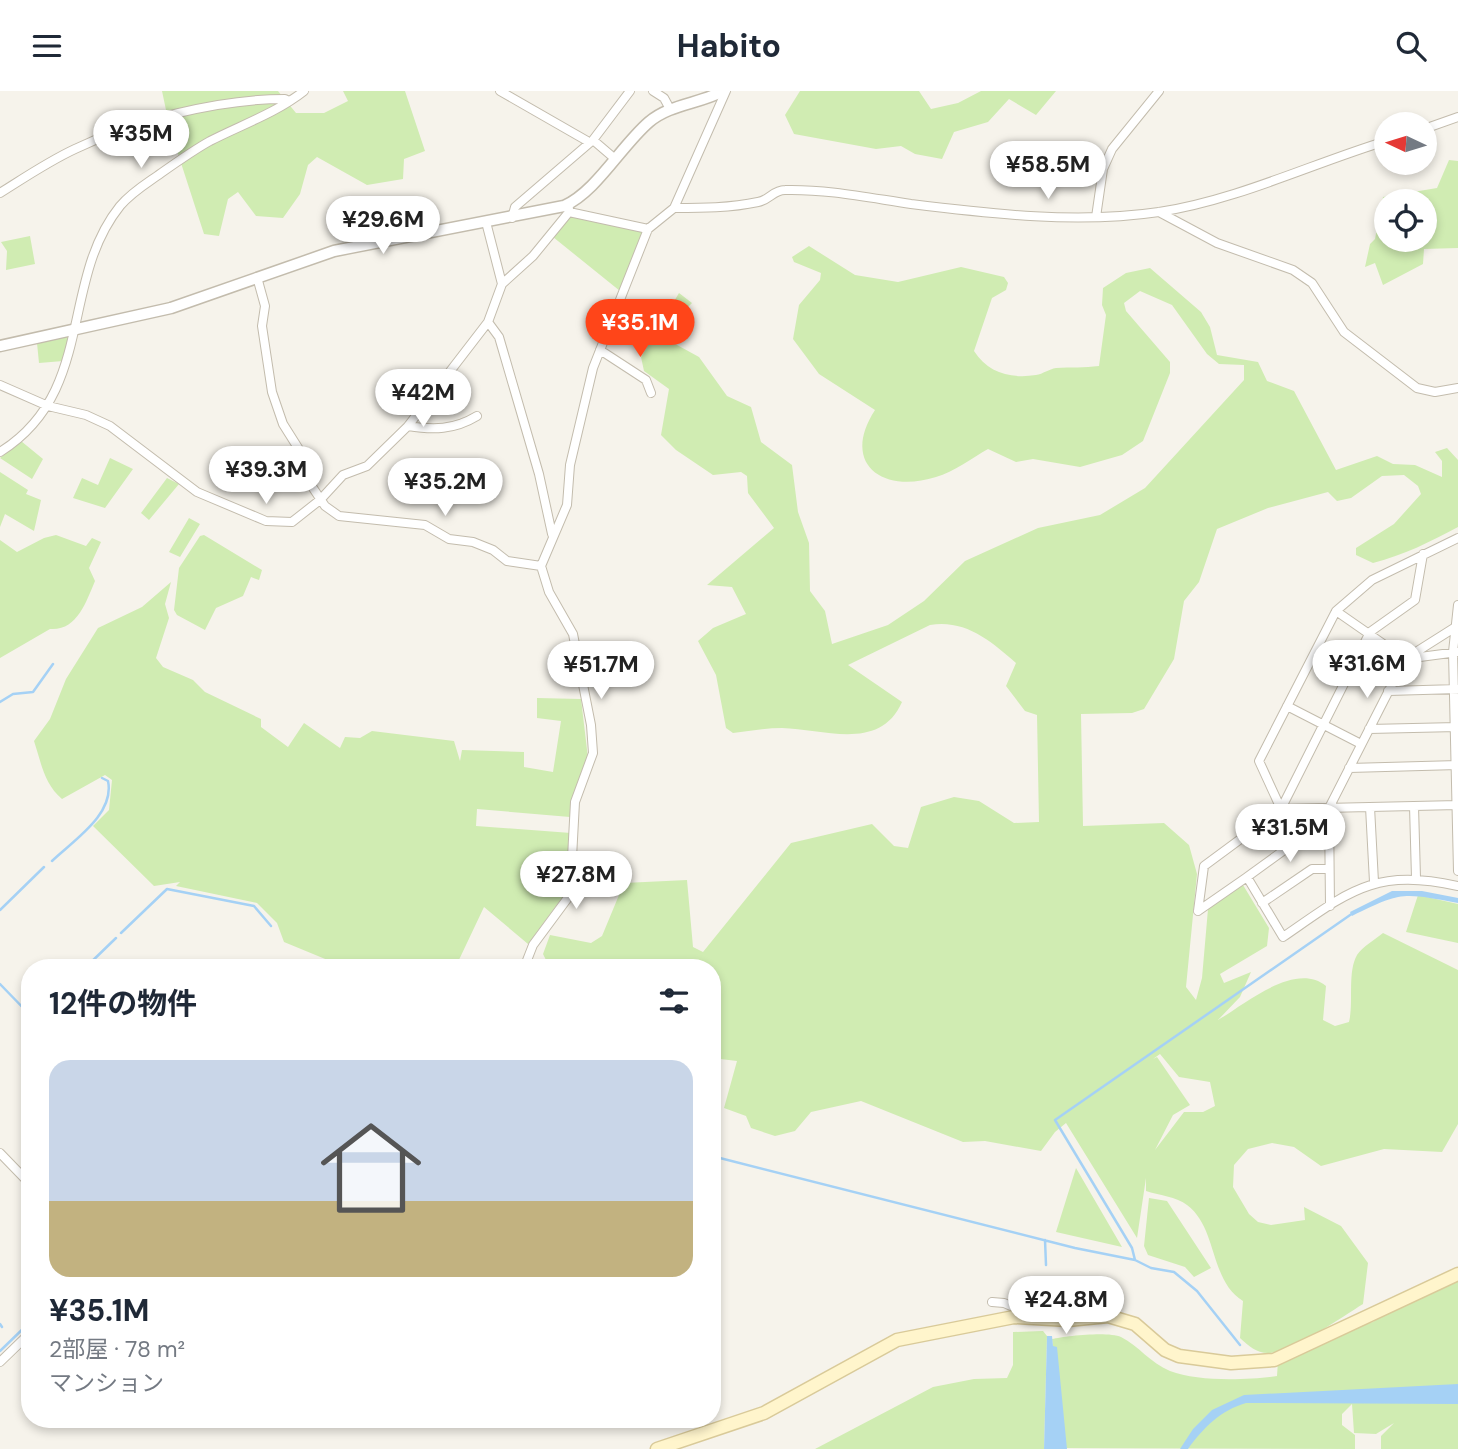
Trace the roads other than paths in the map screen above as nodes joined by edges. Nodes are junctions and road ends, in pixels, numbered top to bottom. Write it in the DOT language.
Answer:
graph roads {
  1 [pos="304,91"];
  2 [pos="500,91"];
  3 [pos="630,91"];
  4 [pos="653,91"];
  5 [pos="725,91"];
  6 [pos="1159,91"];
  7 [pos="289,101"];
  8 [pos="670,109"];
  9 [pos="1458,117"];
  10 [pos="1437,124"];
  11 [pos="591,141"];
  12 [pos="1374,145"];
  13 [pos="614,158"];
  14 [pos="0,193"];
  15 [pos="569,208"];
  16 [pos="674,208"];
  17 [pos="1159,212"];
  18 [pos="1096,217"];
  19 [pos="512,218"];
  20 [pos="486,222"];
  21 [pos="649,229"];
  22 [pos="257,278"];
  23 [pos="502,284"];
  24 [pos="488,322"];
  25 [pos="77,328"];
  26 [pos="0,347"];
  27 [pos="600,350"];
  28 [pos="0,385"];
  29 [pos="1458,388"];
  30 [pos="651,393"];
  31 [pos="47,406"];
  32 [pos="477,416"];
  33 [pos="408,426"];
  34 [pos="0,452"];
  35 [pos="320,500"];
  36 [pos="552,534"];
  37 [pos="1458,538"];
  38 [pos="1423,554"];
  39 [pos="541,566"];
  40 [pos="1458,605"];
  41 [pos="1336,611"];
  42 [pos="1454,628"];
  43 [pos="1369,635"];
  44 [pos="1455,652"];
  45 [pos="1405,659"];
  46 [pos="1456,689"];
  47 [pos="1388,691"];
  48 [pos="1287,706"];
  49 [pos="1322,724"];
  50 [pos="1456,727"];
  51 [pos="1369,729"];
  52 [pos="1361,744"];
  53 [pos="1457,765"];
  54 [pos="1349,768"];
  55 [pos="1457,805"];
  56 [pos="1414,806"];
  57 [pos="1370,807"];
  58 [pos="1329,808"];
  59 [pos="1281,809"];
  60 [pos="1329,840"];
  61 [pos="1329,869"];
  62 [pos="1458,871"];
  63 [pos="1247,877"];
  64 [pos="1416,878"];
  65 [pos="1374,882"];
  66 [pos="1458,885"];
  67 [pos="1262,903"];
  68 [pos="1330,906"];
  69 [pos="528,959"];
  70 [pos="0,1153"];
  71 [pos="21,1175"];
  72 [pos="1458,1274"];
  73 [pos="992,1302"];
  74 [pos="1036,1317"];
  75 [pos="21,1342"];
  76 [pos="0,1362"];
  77 [pos="721,1427"];
  78 [pos="719,1428"];
  79 [pos="657,1449"];
  1 -- 7 [label="street"];
  2 -- 11 [label="street"];
  3 -- 11 [label="street"];
  4 -- 8 [label="street"];
  5 -- 8 [label="street"];
  5 -- 16 [label="street"];
  6 -- 18 [label="street"];
  7 -- 14 [label="street"];
  7 -- 25 [label="street"];
  8 -- 13 [label="street"];
  9 -- 10 [label="street"];
  11 -- 13 [label="street"];
  11 -- 19 [label="street"];
  12 -- 17 [label="street"];
  13 -- 15 [label="street"];
  15 -- 19 [label="street"];
  15 -- 21 [label="street"];
  15 -- 23 [label="street"];
  16 -- 18 [label="street"];
  16 -- 21 [label="street"];
  17 -- 18 [label="street"];
  17 -- 29 [label="street"];
  19 -- 20 [label="street"];
  20 -- 22 [label="street"];
  20 -- 23 [label="street"];
  21 -- 27 [label="street"];
  22 -- 25 [label="street"];
  22 -- 35 [label="street"];
  23 -- 24 [label="street"];
  24 -- 33 [label="street"];
  24 -- 36 [label="street"];
  25 -- 26 [label="street"];
  25 -- 31 [label="street"];
  27 -- 30 [label="street"];
  27 -- 36 [label="street"];
  28 -- 31 [label="street"];
  31 -- 34 [label="street"];
  31 -- 35 [label="street"];
  32 -- 33 [label="street"];
  33 -- 35 [label="street"];
  35 -- 39 [label="street"];
  36 -- 39 [label="street"];
  37 -- 38 [label="street"];
  38 -- 41 [label="street"];
  38 -- 43 [label="street"];
  39 -- 69 [label="street"];
  40 -- 42 [label="street"];
  41 -- 43 [label="street"];
  41 -- 48 [label="street"];
  42 -- 44 [label="street"];
  42 -- 45 [label="street"];
  43 -- 45 [label="street"];
  43 -- 49 [label="street"];
  44 -- 45 [label="street"];
  44 -- 46 [label="street"];
  45 -- 47 [label="street"];
  46 -- 47 [label="street"];
  46 -- 50 [label="street"];
  47 -- 51 [label="street"];
  48 -- 49 [label="street"];
  48 -- 59 [label="street"];
  49 -- 52 [label="street"];
  49 -- 59 [label="street"];
  50 -- 51 [label="street"];
  50 -- 53 [label="street"];
  51 -- 52 [label="street"];
  52 -- 54 [label="street"];
  53 -- 54 [label="street"];
  53 -- 55 [label="street"];
  54 -- 58 [label="street"];
  55 -- 56 [label="street"];
  55 -- 62 [label="street"];
  56 -- 57 [label="street"];
  56 -- 64 [label="street"];
  57 -- 58 [label="street"];
  57 -- 65 [label="street"];
  58 -- 59 [label="street"];
  58 -- 60 [label="street"];
  59 -- 63 [label="street"];
  60 -- 61 [label="street"];
  60 -- 63 [label="street"];
  61 -- 67 [label="street"];
  61 -- 68 [label="street"];
  63 -- 67 [label="street"];
  64 -- 65 [label="street"];
  64 -- 66 [label="street"];
  65 -- 68 [label="street"];
  67 -- 68 [label="street"];
  70 -- 71 [label="street"];
  72 -- 74 [label="main road"];
  73 -- 74 [label="street"];
  74 -- 77 [label="main road"];
  75 -- 76 [label="street"];
  78 -- 79 [label="main road"];
}
